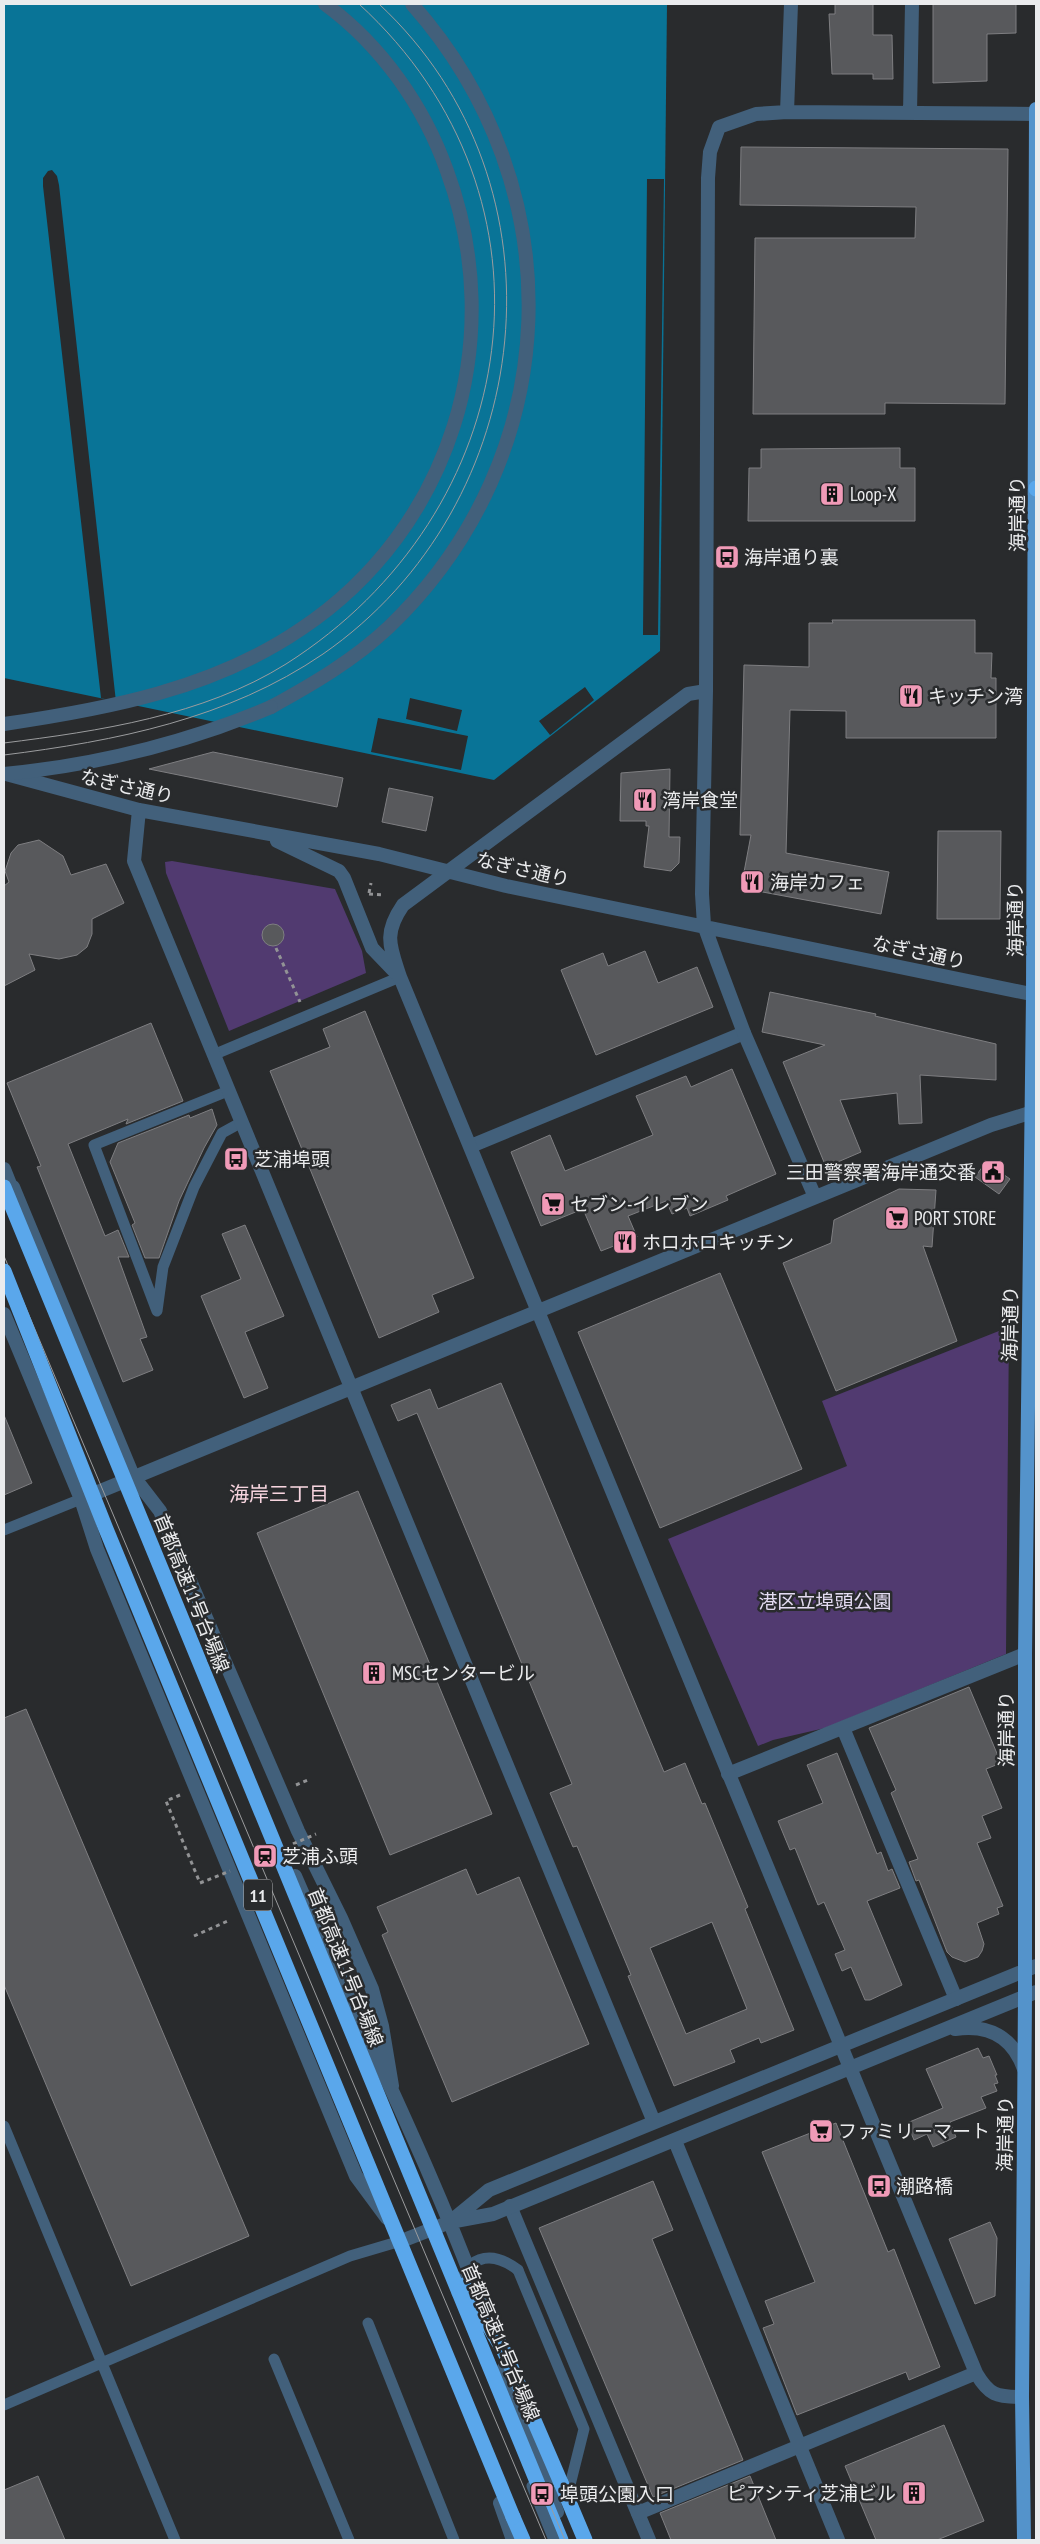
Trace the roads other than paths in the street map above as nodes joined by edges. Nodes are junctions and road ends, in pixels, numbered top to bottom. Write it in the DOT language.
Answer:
graph roads {
  1 [pos="325,4"];
  2 [pos="412,4"];
  3 [pos="791,4"];
  4 [pos="912,4"];
  5 [pos="1036,109"];
  6 [pos="787,112"];
  7 [pos="910,112"];
  8 [pos="1036,114"];
  9 [pos="1036,488"];
  10 [pos="706,691"];
  11 [pos="4,724"];
  12 [pos="4,774"];
  13 [pos="139,810"];
  14 [pos="256,832"];
  15 [pos="448,870"];
  16 [pos="704,925"];
  17 [pos="400,977"];
  18 [pos="1035,995"];
  19 [pos="744,1033"];
  20 [pos="213,1055"];
  21 [pos="228,1091"];
  22 [pos="1034,1111"];
  23 [pos="242,1122"];
  24 [pos="471,1146"];
  25 [pos="4,1164"];
  26 [pos="4,1169"];
  27 [pos="4,1188"];
  28 [pos="815,1197"];
  29 [pos="4,1271"];
  30 [pos="4,1284"];
  31 [pos="538,1312"];
  32 [pos="4,1314"];
  33 [pos="351,1387"];
  34 [pos="132,1476"];
  35 [pos="80,1499"];
  36 [pos="4,1530"];
  37 [pos="1025,1654"];
  38 [pos="843,1728"];
  39 [pos="728,1774"];
  40 [pos="1030,1968"];
  41 [pos="1031,1994"];
  42 [pos="956,1999"];
  43 [pos="937,2033"];
  44 [pos="840,2046"];
  45 [pos="850,2069"];
  46 [pos="1024,2072"];
  47 [pos="392,2086"];
  48 [pos="654,2122"];
  49 [pos="4,2126"];
  50 [pos="675,2141"];
  51 [pos="510,2206"];
  52 [pos="450,2222"];
  53 [pos="404,2240"];
  54 [pos="437,2241"];
  55 [pos="368,2323"];
  56 [pos="274,2359"];
  57 [pos="102,2364"];
  58 [pos="976,2373"];
  59 [pos="1022,2397"];
  60 [pos="4,2405"];
  61 [pos="800,2445"];
  62 [pos="567,2497"];
  63 [pos="638,2513"];
  64 [pos="175,2540"];
  65 [pos="349,2540"];
  66 [pos="454,2540"];
  67 [pos="513,2540"];
  68 [pos="523,2540"];
  69 [pos="554,2540"];
  70 [pos="562,2540"];
  71 [pos="567,2540"];
  72 [pos="585,2540"];
  73 [pos="649,2540"];
  74 [pos="838,2540"];
  75 [pos="1024,2540"];
  1 -- 11 [label="street"];
  2 -- 12 [label="street, bridge"];
  3 -- 6 [label="street"];
  4 -- 7 [label="street"];
  5 -- 8 [label="main road, 海岸通り"];
  6 -- 7 [label="street"];
  6 -- 10 [label="street"];
  7 -- 8 [label="street"];
  8 -- 9 [label="main road, 海岸通り"];
  9 -- 18 [label="main road, 海岸通り"];
  10 -- 15 [label="street"];
  10 -- 16 [label="street"];
  12 -- 13 [label="street, なぎさ通り"];
  13 -- 14 [label="street, なぎさ通り"];
  13 -- 20 [label="street"];
  14 -- 15 [label="street, なぎさ通り"];
  14 -- 17 [label="street"];
  15 -- 16 [label="street, なぎさ通り"];
  15 -- 17 [label="street"];
  16 -- 18 [label="street, なぎさ通り"];
  16 -- 19 [label="street"];
  17 -- 20 [label="lane"];
  17 -- 24 [label="street"];
  18 -- 22 [label="main road, 海岸通り"];
  19 -- 24 [label="street"];
  19 -- 28 [label="street"];
  20 -- 21 [label="street"];
  21 -- 23 [label="street"];
  21 -- 23 [label="lane"];
  22 -- 28 [label="street"];
  22 -- 37 [label="main road, 海岸通り"];
  23 -- 33 [label="street"];
  24 -- 31 [label="street"];
  25 -- 34 [label="street"];
  26 -- 47 [label="street, bridge"];
  27 -- 54 [label="highway, 首都高速11号台場線 / 11, bridge"];
  28 -- 31 [label="street"];
  29 -- 68 [label="highway, 11, bridge"];
  30 -- 53 [label="street, bridge"];
  31 -- 33 [label="street"];
  31 -- 39 [label="street"];
  32 -- 35 [label="street"];
  33 -- 34 [label="street"];
  33 -- 48 [label="street"];
  34 -- 35 [label="street"];
  34 -- 47 [label="street"];
  35 -- 36 [label="lane"];
  35 -- 53 [label="street"];
  37 -- 38 [label="street"];
  37 -- 40 [label="main road, 海岸通り"];
  38 -- 39 [label="street"];
  38 -- 42 [label="street"];
  39 -- 44 [label="street"];
  40 -- 41 [label="main road, 海岸通り"];
  40 -- 42 [label="street"];
  41 -- 43 [label="street"];
  41 -- 46 [label="main road, 海岸通り"];
  42 -- 44 [label="street"];
  43 -- 45 [label="street"];
  43 -- 46 [label="street"];
  44 -- 45 [label="street"];
  44 -- 48 [label="street"];
  45 -- 50 [label="street"];
  45 -- 58 [label="street"];
  46 -- 59 [label="main road, 海岸通り"];
  47 -- 52 [label="street"];
  48 -- 52 [label="street"];
  49 -- 57 [label="lane"];
  50 -- 51 [label="street"];
  50 -- 61 [label="street"];
  51 -- 52 [label="street"];
  51 -- 63 [label="street"];
  52 -- 53 [label="street"];
  52 -- 71 [label="street"];
  53 -- 57 [label="lane"];
  53 -- 67 [label="street"];
  54 -- 62 [label="highway, bridge"];
  54 -- 70 [label="highway, 首都高速11号台場線 / 11, bridge"];
  55 -- 66 [label="lane"];
  56 -- 65 [label="lane"];
  57 -- 60 [label="lane"];
  57 -- 64 [label="lane"];
  58 -- 59 [label="street"];
  58 -- 61 [label="street"];
  59 -- 75 [label="main road, 海岸通り"];
  61 -- 63 [label="street"];
  61 -- 74 [label="street"];
  62 -- 69 [label="lane, bridge"];
  62 -- 72 [label="highway"];
  63 -- 73 [label="street"];
}
